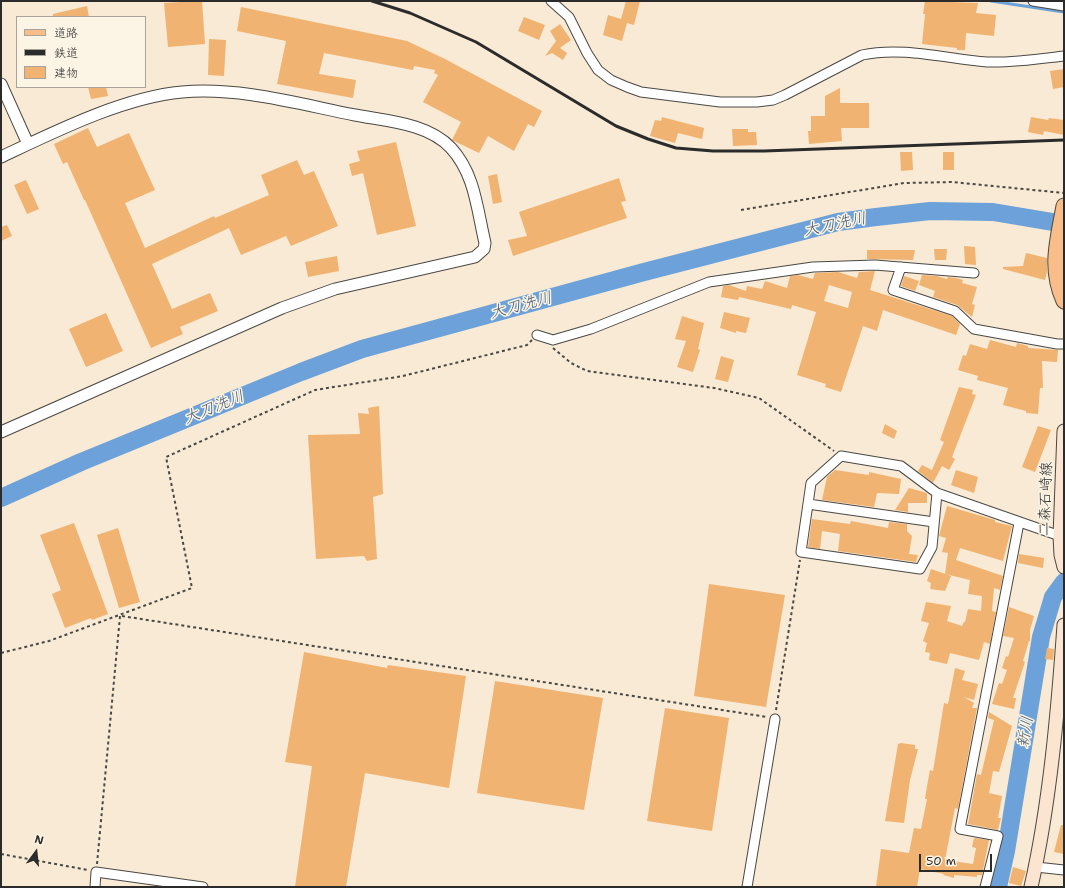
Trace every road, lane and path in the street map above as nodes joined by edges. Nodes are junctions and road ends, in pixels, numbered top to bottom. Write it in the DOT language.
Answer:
graph roads {
  1 [pos="551,1"];
  2 [pos="1033,1"];
  3 [pos="1064,6"];
  4 [pos="1064,56"];
  5 [pos="1,84"];
  6 [pos="28,144"];
  7 [pos="1,157"];
  8 [pos="1064,193"];
  9 [pos="1064,206"];
  10 [pos="741,210"];
  11 [pos="901,267"];
  12 [pos="974,273"];
  13 [pos="1064,301"];
  14 [pos="537,335"];
  15 [pos="1064,344"];
  16 [pos="1064,431"];
  17 [pos="1,432"];
  18 [pos="841,456"];
  19 [pos="937,493"];
  20 [pos="808,504"];
  21 [pos="934,522"];
  22 [pos="1019,523"];
  23 [pos="1060,536"];
  24 [pos="801,552"];
  25 [pos="1062,561"];
  26 [pos="120,616"];
  27 [pos="1064,625"];
  28 [pos="1,653"];
  29 [pos="775,719"];
  30 [pos="1,854"];
  31 [pos="1036,867"];
  32 [pos="1064,870"];
  33 [pos="96,872"];
  34 [pos="95,887"];
  35 [pos="203,887"];
  36 [pos="747,887"];
  37 [pos="985,887"];
  38 [pos="1031,887"];
  1 -- 4 [label="street"];
  2 -- 3 [label="street"];
  5 -- 6 [label="street"];
  6 -- 7 [label="street"];
  6 -- 17 [label="street"];
  8 -- 10 [label="path"];
  9 -- 13 [label="main road"];
  11 -- 12 [label="street"];
  11 -- 14 [label="street"];
  11 -- 15 [label="street"];
  14 -- 18 [label="path"];
  14 -- 26 [label="path"];
  16 -- 23 [label="main road, 二森石崎線"];
  18 -- 19 [label="street"];
  18 -- 20 [label="street"];
  19 -- 21 [label="street"];
  19 -- 22 [label="street"];
  20 -- 21 [label="street"];
  20 -- 24 [label="street"];
  21 -- 24 [label="street"];
  22 -- 23 [label="street"];
  22 -- 37 [label="street"];
  23 -- 25 [label="main road, 二森石崎線"];
  24 -- 29 [label="path"];
  26 -- 28 [label="path"];
  26 -- 29 [label="path"];
  26 -- 33 [label="path"];
  27 -- 31 [label="main road"];
  29 -- 36 [label="street"];
  30 -- 33 [label="path"];
  31 -- 32 [label="street"];
  31 -- 38 [label="main road"];
  33 -- 34 [label="street"];
  33 -- 35 [label="street"];
}
